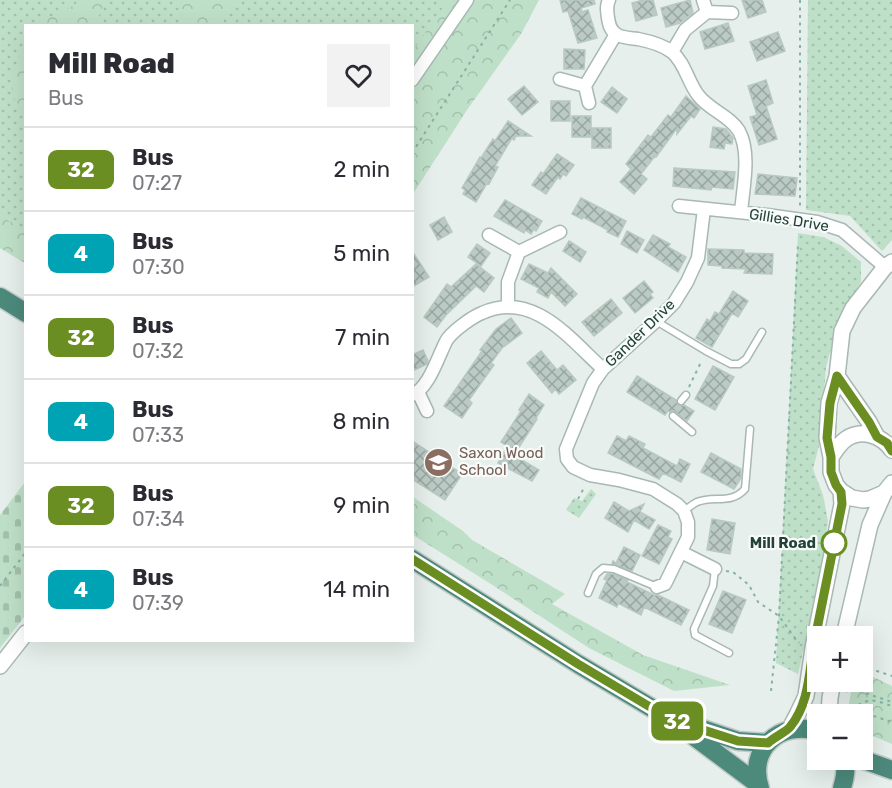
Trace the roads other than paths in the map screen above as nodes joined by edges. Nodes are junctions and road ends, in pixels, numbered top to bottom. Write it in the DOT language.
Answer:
graph roads {
  1 [pos="467,0"];
  2 [pos="609,0"];
  3 [pos="703,0"];
  4 [pos="707,12"];
  5 [pos="732,13"];
  6 [pos="616,34"];
  7 [pos="672,52"];
  8 [pos="414,77"];
  9 [pos="560,79"];
  10 [pos="585,86"];
  11 [pos="589,103"];
  12 [pos="679,206"];
  13 [pos="704,209"];
  14 [pos="741,212"];
  15 [pos="560,232"];
  16 [pos="489,235"];
  17 [pos="519,252"];
  18 [pos="889,265"];
  19 [pos="0,297"];
  20 [pos="508,306"];
  21 [pos="24,312"];
  22 [pos="656,321"];
  23 [pos="762,332"];
  24 [pos="603,369"];
  25 [pos="837,376"];
  26 [pos="415,394"];
  27 [pos="427,411"];
  28 [pos="673,416"];
  29 [pos="750,429"];
  30 [pos="692,432"];
  31 [pos="877,437"];
  32 [pos="892,450"];
  33 [pos="831,457"];
  34 [pos="890,486"];
  35 [pos="841,492"];
  36 [pos="684,511"];
  37 [pos="681,552"];
  38 [pos="414,560"];
  39 [pos="715,569"];
  40 [pos="657,587"];
  41 [pos="588,593"];
  42 [pos="846,626"];
  43 [pos="24,636"];
  44 [pos="729,653"];
  45 [pos="0,666"];
  46 [pos="672,720"];
  47 [pos="807,729"];
  48 [pos="789,730"];
  49 [pos="768,743"];
  50 [pos="873,763"];
  51 [pos="844,770"];
  52 [pos="892,770"];
  53 [pos="759,787"];
  54 [pos="842,788"];
  1 -- 8 [label="street"];
  2 -- 6 [label="street"];
  3 -- 4 [label="street"];
  4 -- 5 [label="street"];
  4 -- 7 [label="street"];
  6 -- 7 [label="street"];
  6 -- 10 [label="street"];
  7 -- 14 [label="street"];
  9 -- 10 [label="street"];
  10 -- 11 [label="street"];
  12 -- 13 [label="street, Gillies Drive"];
  13 -- 14 [label="street, Gillies Drive"];
  13 -- 22 [label="street, Gander Drive"];
  14 -- 18 [label="street, Gillies Drive"];
  15 -- 17 [label="street"];
  16 -- 17 [label="street"];
  17 -- 20 [label="street"];
  18 -- 25 [label="street"];
  19 -- 21 [label="highway"];
  20 -- 24 [label="street"];
  20 -- 26 [label="street"];
  22 -- 23 [label="lane"];
  22 -- 24 [label="street, Gander Drive"];
  24 -- 36 [label="street, Gander Drive"];
  25 -- 31 [label="street"];
  25 -- 33 [label="street"];
  26 -- 27 [label="street"];
  28 -- 30 [label="lane"];
  29 -- 36 [label="lane"];
  31 -- 32 [label="street"];
  31 -- 33 [label="street"];
  33 -- 35 [label="street"];
  34 -- 35 [label="street"];
  34 -- 42 [label="street"];
  35 -- 48 [label="street"];
  36 -- 37 [label="street"];
  37 -- 39 [label="street"];
  37 -- 40 [label="street"];
  38 -- 46 [label="highway"];
  39 -- 44 [label="lane"];
  40 -- 41 [label="lane"];
  43 -- 45 [label="street"];
  46 -- 49 [label="highway"];
  46 -- 53 [label="highway"];
  47 -- 48 [label="highway"];
  48 -- 49 [label="highway"];
  49 -- 53 [label="highway"];
  50 -- 52 [label="highway"];
  51 -- 54 [label="highway"];
}
